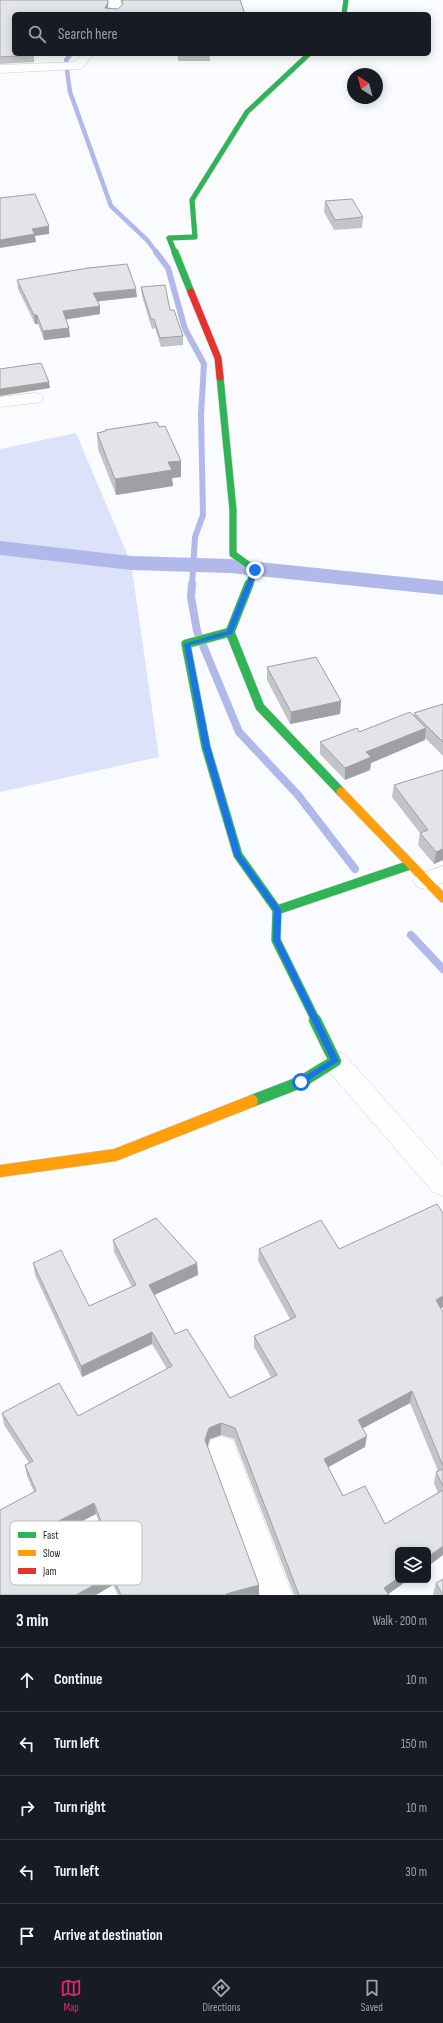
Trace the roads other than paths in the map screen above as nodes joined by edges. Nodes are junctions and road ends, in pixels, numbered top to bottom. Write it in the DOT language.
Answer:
graph roads {
  1 [pos="114,0"];
  2 [pos="346,0"];
  3 [pos="114,12"];
  4 [pos="344,12"];
  5 [pos="86,56"];
  6 [pos="307,56"];
  7 [pos="0,69"];
  8 [pos="36,398"];
  9 [pos="0,402"];
  10 [pos="230,632"];
  11 [pos="426,873"];
  12 [pos="443,898"];
  13 [pos="277,910"];
  14 [pos="335,1061"];
  15 [pos="0,1171"];
  16 [pos="443,1184"];
  17 [pos="222,1451"];
  18 [pos="276,1595"];
  1 -- 3 [label="street"];
  2 -- 4 [label="street"];
  5 -- 7 [label="street"];
  6 -- 10 [label="street"];
  8 -- 9 [label="street"];
  10 -- 11 [label="street"];
  10 -- 13 [label="street"];
  11 -- 12 [label="street"];
  11 -- 13 [label="street"];
  13 -- 14 [label="street"];
  14 -- 15 [label="street"];
  14 -- 16 [label="street"];
  17 -- 18 [label="street"];
}
